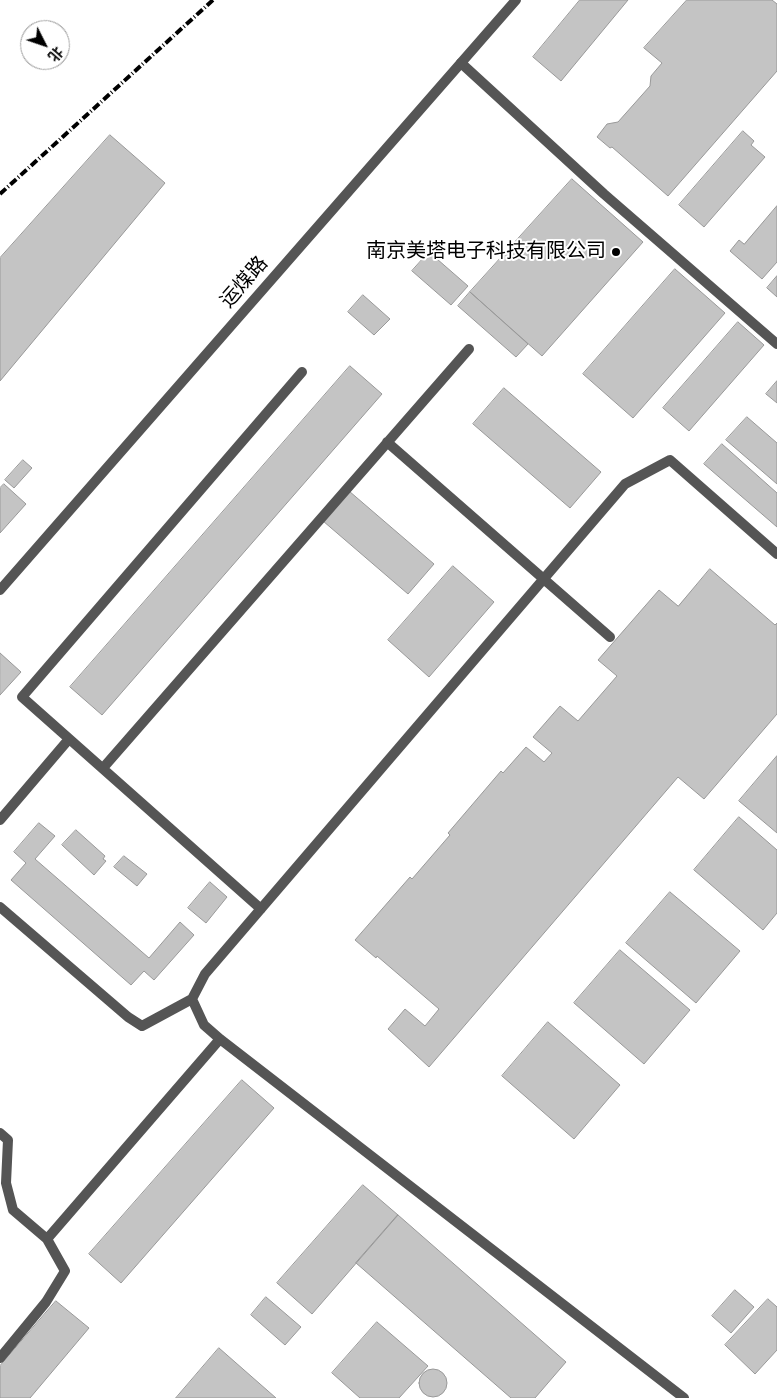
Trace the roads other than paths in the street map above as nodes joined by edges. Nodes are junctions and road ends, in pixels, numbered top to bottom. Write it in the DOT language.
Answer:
graph roads {
  1 [pos="516,0"];
  2 [pos="461,63"];
  3 [pos="777,344"];
  4 [pos="469,349"];
  5 [pos="302,372"];
  6 [pos="387,442"];
  7 [pos="777,554"];
  8 [pos="543,578"];
  9 [pos="0,590"];
  10 [pos="610,637"];
  11 [pos="69,739"];
  12 [pos="103,768"];
  13 [pos="0,820"];
  14 [pos="0,907"];
  15 [pos="261,909"];
  16 [pos="192,999"];
  17 [pos="220,1039"];
  18 [pos="0,1133"];
  19 [pos="47,1239"];
  20 [pos="0,1358"];
  21 [pos="684,1398"];
  1 -- 2 [label="street, 运煤路"];
  2 -- 3 [label="street"];
  2 -- 9 [label="street, 运煤路"];
  4 -- 6 [label="street"];
  5 -- 11 [label="street"];
  6 -- 8 [label="street"];
  6 -- 12 [label="street"];
  7 -- 8 [label="street"];
  8 -- 10 [label="street"];
  8 -- 15 [label="street"];
  11 -- 12 [label="street"];
  11 -- 13 [label="street"];
  12 -- 15 [label="street"];
  14 -- 16 [label="street"];
  15 -- 16 [label="street"];
  16 -- 17 [label="street"];
  17 -- 19 [label="street"];
  17 -- 21 [label="street"];
  18 -- 19 [label="street"];
  19 -- 20 [label="street"];
}
